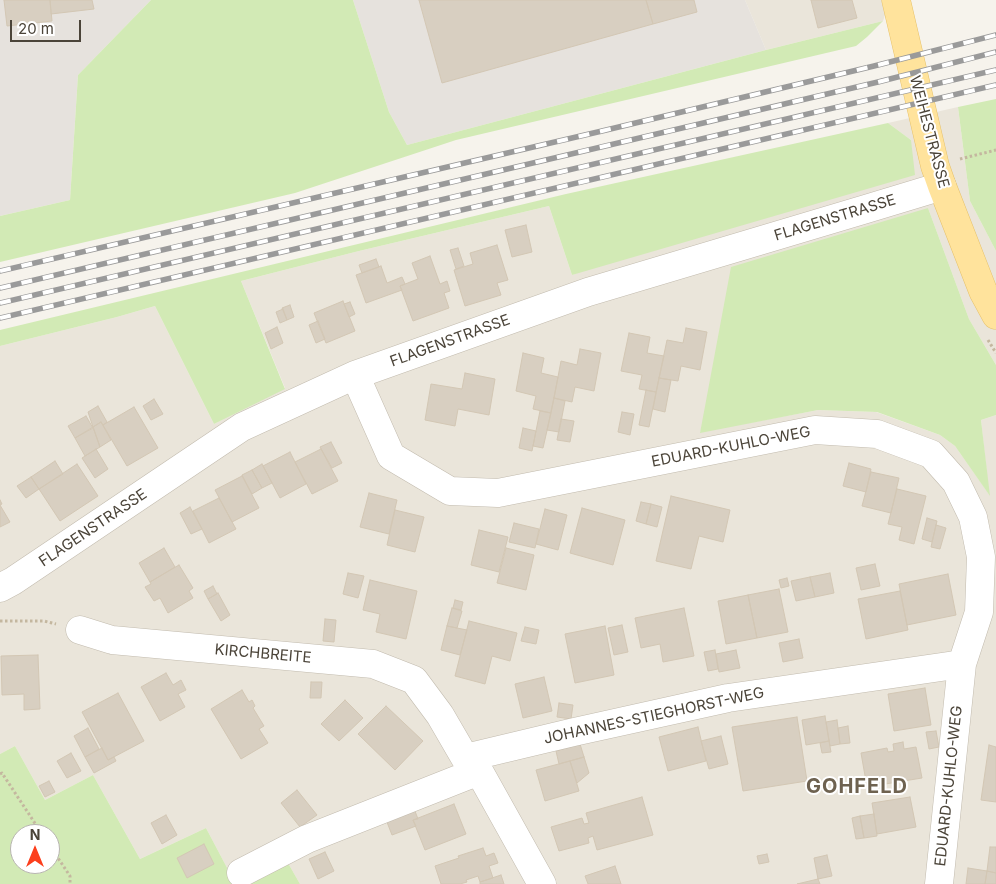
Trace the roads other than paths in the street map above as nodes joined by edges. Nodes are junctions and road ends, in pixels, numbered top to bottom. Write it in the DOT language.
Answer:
graph roads {
  1 [pos="896,0"];
  2 [pos="938,176"];
  3 [pos="996,315"];
  4 [pos="355,375"];
  5 [pos="0,588"];
  6 [pos="80,630"];
  7 [pos="962,664"];
  8 [pos="472,764"];
  9 [pos="240,873"];
  10 [pos="542,884"];
  11 [pos="939,884"];
  1 -- 2 [label="main road, WEIHESTRASSE"];
  2 -- 3 [label="main road, WEIHESTRASSE"];
  2 -- 4 [label="street, FLAGENSTRASSE"];
  4 -- 5 [label="street, FLAGENSTRASSE"];
  4 -- 7 [label="street, EDUARD-KUHLO-WEG"];
  6 -- 8 [label="street, KIRCHBREITE"];
  7 -- 8 [label="street, JOHANNES-STIEGHORST-WEG"];
  7 -- 11 [label="street, EDUARD-KUHLO-WEG"];
  8 -- 9 [label="street"];
  8 -- 10 [label="street, KIRCHBREITE"];
}
